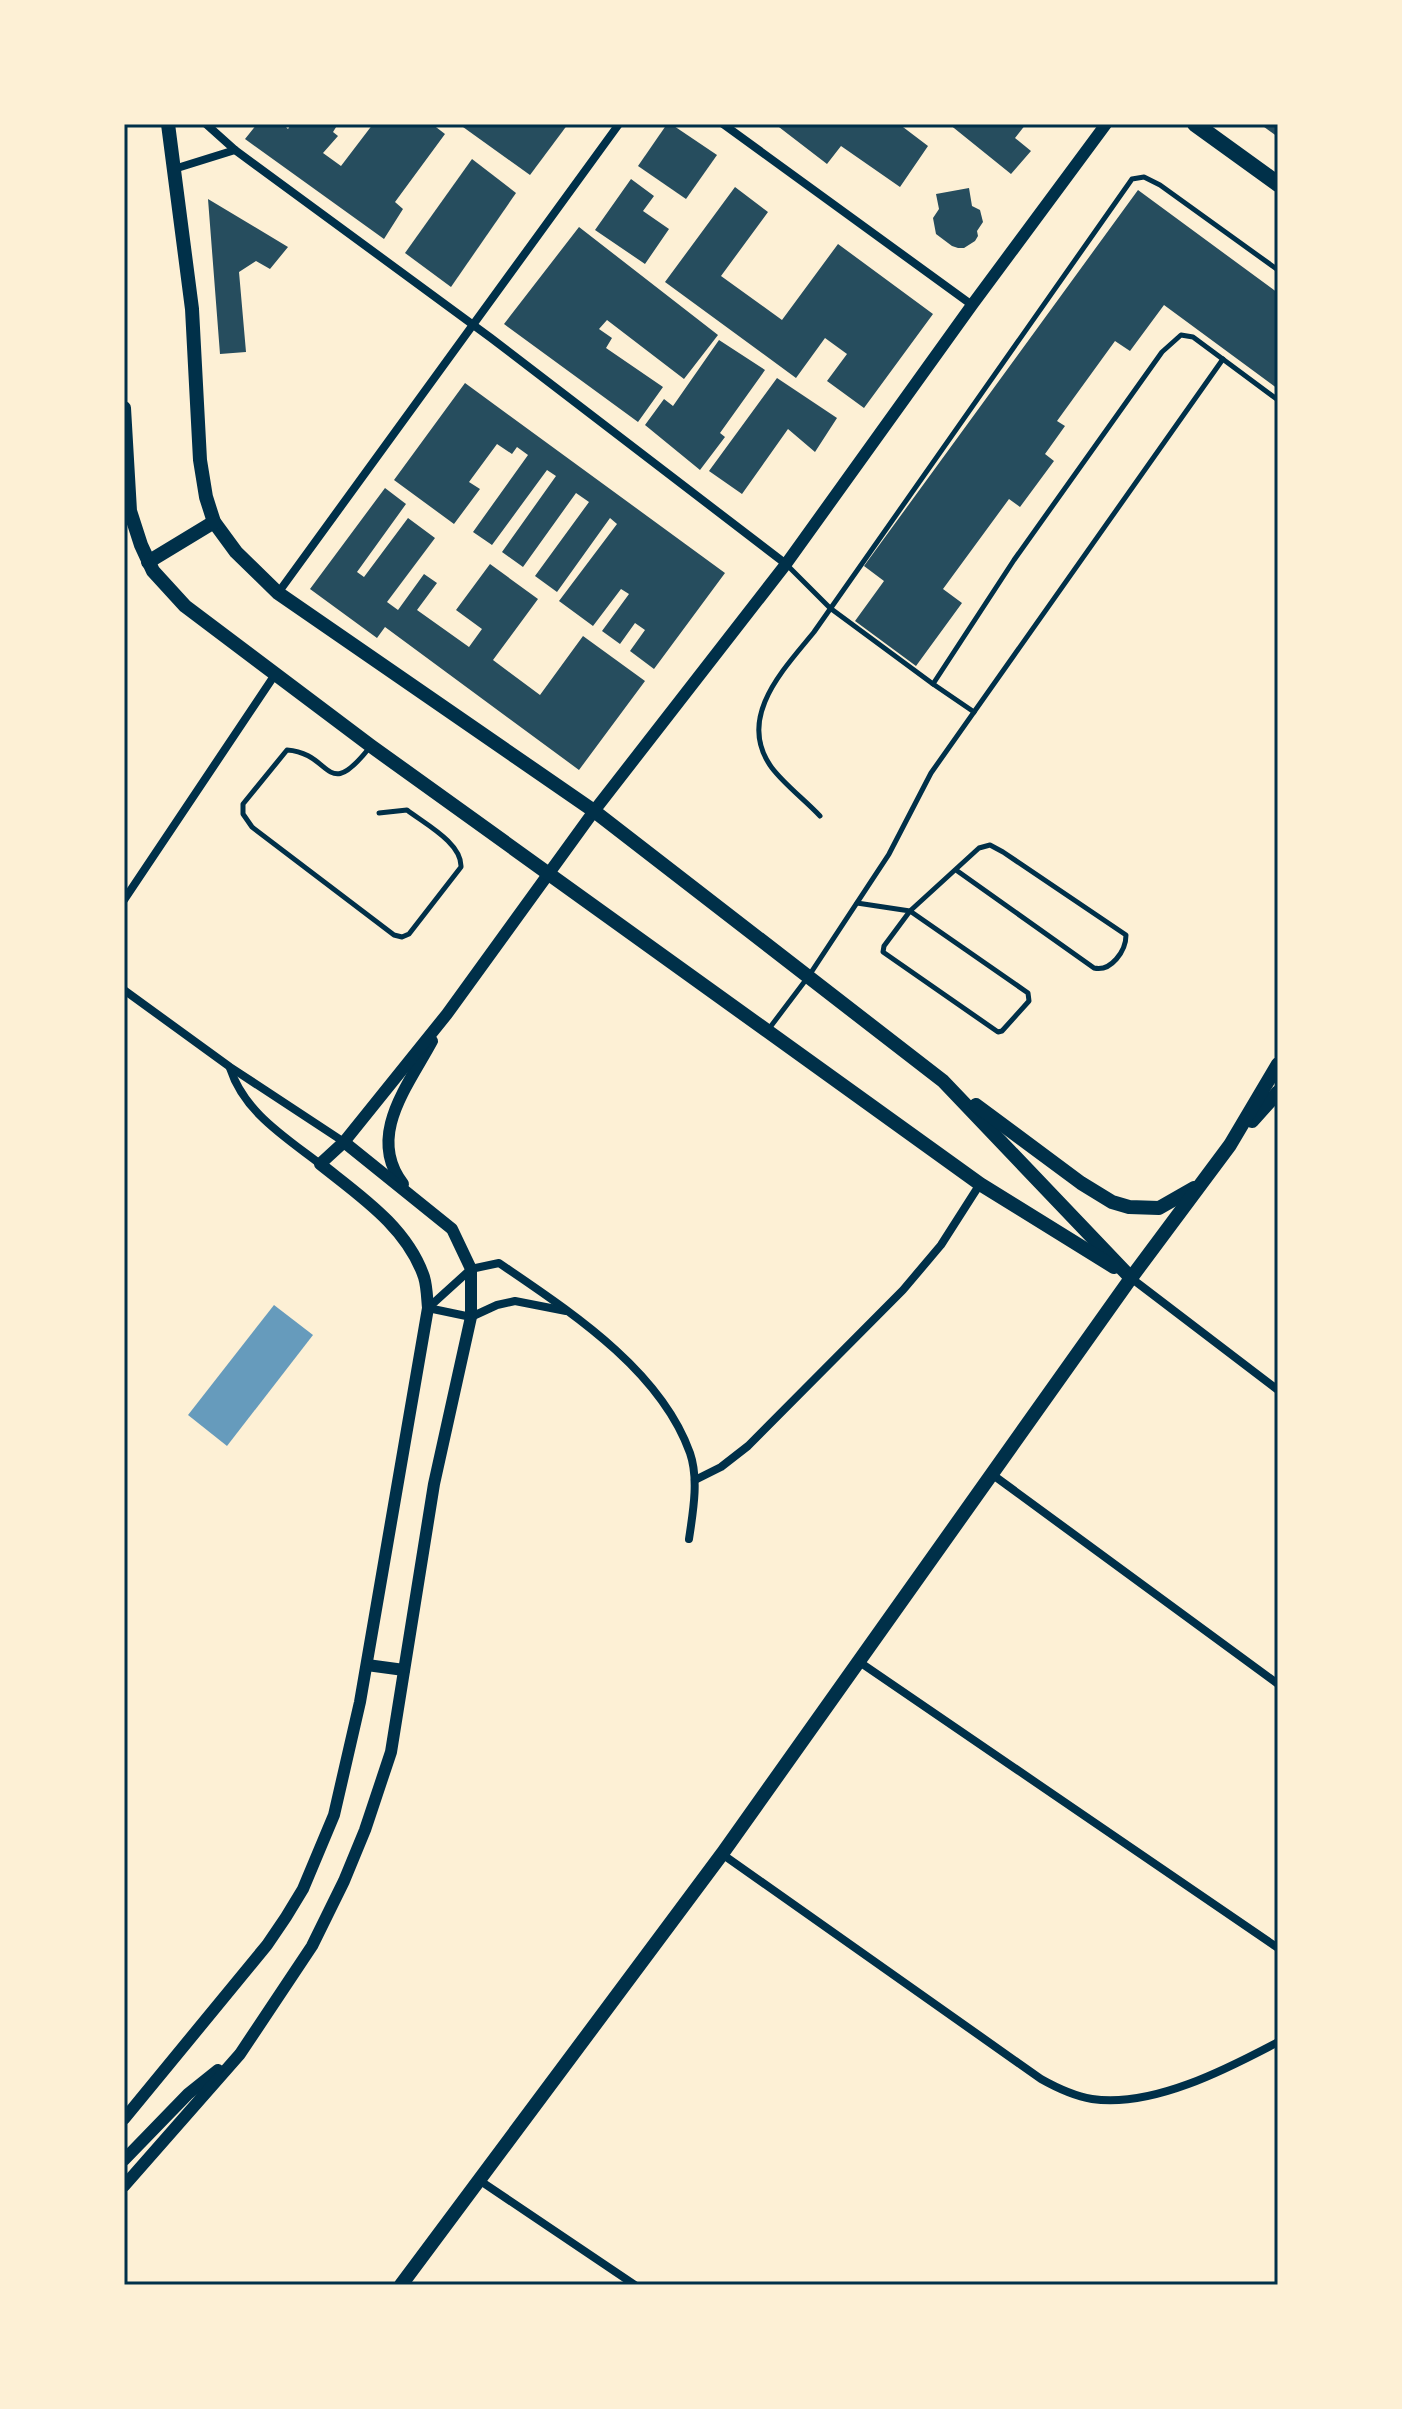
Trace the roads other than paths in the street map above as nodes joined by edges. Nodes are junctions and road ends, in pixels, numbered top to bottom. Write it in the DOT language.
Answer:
graph roads {
  1 [pos="168,124"];
  2 [pos="206,124"];
  3 [pos="619,124"];
  4 [pos="723,124"];
  5 [pos="1106,124"];
  6 [pos="1195,124"];
  7 [pos="235,150"];
  8 [pos="174,169"];
  9 [pos="1278,184"];
  10 [pos="1278,270"];
  11 [pos="972,305"];
  12 [pos="473,325"];
  13 [pos="1223,359"];
  14 [pos="1278,400"];
  15 [pos="124,408"];
  16 [pos="214,522"];
  17 [pos="148,562"];
  18 [pos="786,564"];
  19 [pos="278,593"];
  20 [pos="830,608"];
  21 [pos="274,676"];
  22 [pos="933,684"];
  23 [pos="974,712"];
  24 [pos="371,746"];
  25 [pos="594,811"];
  26 [pos="379,813"];
  27 [pos="820,816"];
  28 [pos="956,870"];
  29 [pos="548,873"];
  30 [pos="124,900"];
  31 [pos="857,903"];
  32 [pos="910,911"];
  33 [pos="808,977"];
  34 [pos="124,990"];
  35 [pos="447,1014"];
  36 [pos="767,1032"];
  37 [pos="1278,1064"];
  38 [pos="230,1067"];
  39 [pos="943,1081"];
  40 [pos="1278,1092"];
  41 [pos="344,1142"];
  42 [pos="1230,1145"];
  43 [pos="320,1164"];
  44 [pos="980,1184"];
  45 [pos="1201,1185"];
  46 [pos="414,1198"];
  47 [pos="471,1269"];
  48 [pos="1131,1278"];
  49 [pos="428,1308"];
  50 [pos="571,1312"];
  51 [pos="471,1317"];
  52 [pos="1278,1390"];
  53 [pos="993,1475"];
  54 [pos="695,1480"];
  55 [pos="689,1539"];
  56 [pos="857,1661"];
  57 [pos="367,1665"];
  58 [pos="404,1670"];
  59 [pos="1278,1684"];
  60 [pos="722,1854"];
  61 [pos="1278,1948"];
  62 [pos="1278,2042"];
  63 [pos="240,2054"];
  64 [pos="124,2119"];
  65 [pos="124,2160"];
  66 [pos="479,2179"];
  67 [pos="124,2186"];
  68 [pos="401,2285"];
  69 [pos="635,2285"];
  1 -- 8 [label="main road"];
  2 -- 7 [label="street"];
  3 -- 12 [label="street"];
  4 -- 11 [label="street"];
  5 -- 11 [label="street"];
  6 -- 9 [label="highway"];
  7 -- 8 [label="street"];
  7 -- 12 [label="street"];
  8 -- 16 [label="main road"];
  10 -- 20 [label="lane"];
  11 -- 18 [label="street"];
  12 -- 18 [label="street"];
  12 -- 19 [label="street"];
  13 -- 14 [label="lane"];
  13 -- 22 [label="lane"];
  13 -- 23 [label="lane"];
  15 -- 17 [label="main road"];
  16 -- 17 [label="main road"];
  16 -- 19 [label="main road"];
  17 -- 21 [label="main road"];
  18 -- 20 [label="lane"];
  18 -- 25 [label="street"];
  19 -- 25 [label="main road"];
  20 -- 22 [label="lane"];
  20 -- 27 [label="lane"];
  21 -- 24 [label="main road"];
  21 -- 30 [label="street"];
  22 -- 23 [label="lane"];
  23 -- 31 [label="lane"];
  24 -- 26 [label="lane"];
  24 -- 29 [label="main road"];
  25 -- 29 [label="street"];
  25 -- 33 [label="main road"];
  28 -- 28 [label="lane"];
  28 -- 32 [label="lane"];
  29 -- 35 [label="street"];
  29 -- 36 [label="main road"];
  31 -- 32 [label="lane"];
  31 -- 33 [label="lane"];
  32 -- 32 [label="lane"];
  33 -- 36 [label="lane"];
  33 -- 39 [label="main road"];
  34 -- 38 [label="street"];
  35 -- 41 [label="street"];
  35 -- 46 [label="street"];
  36 -- 44 [label="main road"];
  37 -- 42 [label="main road"];
  38 -- 41 [label="street"];
  38 -- 43 [label="street"];
  39 -- 45 [label="main road"];
  39 -- 48 [label="main road"];
  40 -- 42 [label="main road"];
  41 -- 43 [label="street"];
  41 -- 46 [label="street"];
  42 -- 45 [label="main road"];
  43 -- 49 [label="street"];
  44 -- 48 [label="main road"];
  44 -- 54 [label="street"];
  45 -- 48 [label="main road"];
  46 -- 47 [label="street"];
  47 -- 49 [label="street"];
  47 -- 50 [label="street"];
  47 -- 51 [label="street"];
  48 -- 52 [label="street"];
  48 -- 53 [label="main road"];
  49 -- 51 [label="street"];
  49 -- 57 [label="street"];
  50 -- 51 [label="street"];
  50 -- 54 [label="street"];
  51 -- 58 [label="street"];
  53 -- 56 [label="main road"];
  53 -- 59 [label="street"];
  54 -- 55 [label="street"];
  56 -- 60 [label="main road"];
  56 -- 61 [label="street"];
  57 -- 58 [label="street"];
  57 -- 64 [label="street"];
  58 -- 63 [label="street"];
  60 -- 62 [label="street"];
  60 -- 66 [label="main road"];
  63 -- 65 [label="street"];
  63 -- 67 [label="street"];
  66 -- 68 [label="main road"];
  66 -- 69 [label="street"];
}
